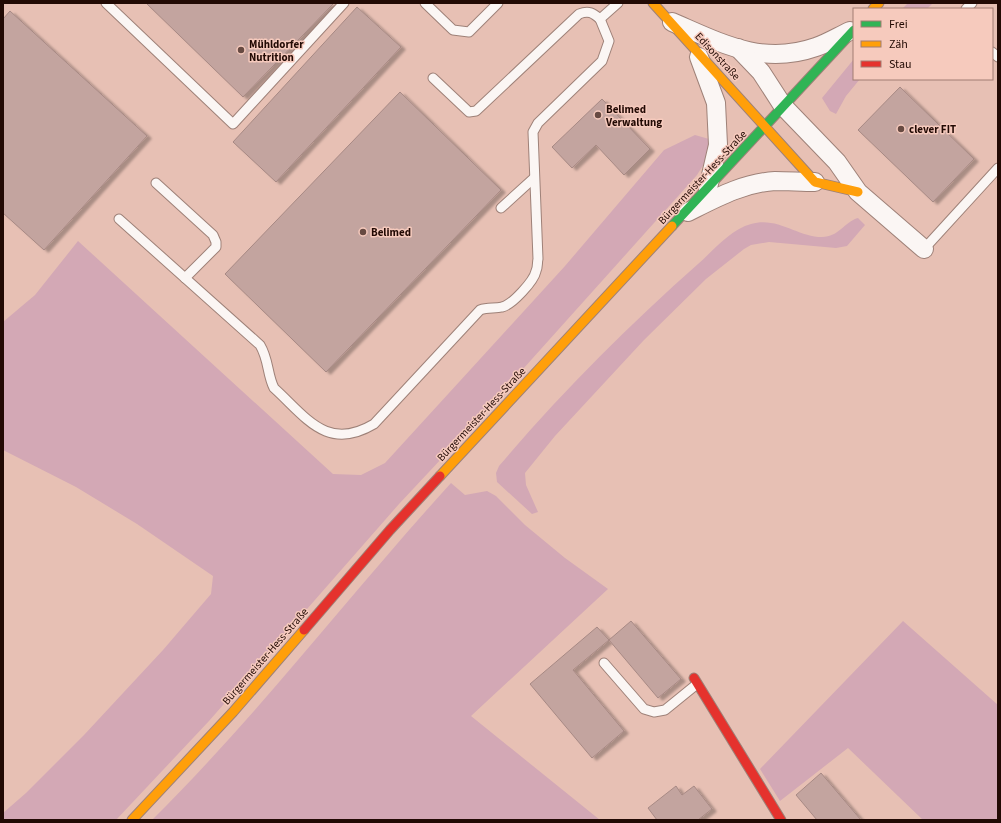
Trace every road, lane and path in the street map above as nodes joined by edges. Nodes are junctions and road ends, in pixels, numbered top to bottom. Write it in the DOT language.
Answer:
graph roads {
  1 [pos="106,3"];
  2 [pos="344,3"];
  3 [pos="425,3"];
  4 [pos="498,3"];
  5 [pos="618,3"];
  6 [pos="653,3"];
  7 [pos="600,19"];
  8 [pos="670,22"];
  9 [pos="853,29"];
  10 [pos="853,30"];
  11 [pos="738,48"];
  12 [pos="697,51"];
  13 [pos="433,78"];
  14 [pos="783,106"];
  15 [pos="766,126"];
  16 [pos="998,168"];
  17 [pos="534,178"];
  18 [pos="815,182"];
  19 [pos="156,183"];
  20 [pos="708,188"];
  21 [pos="858,192"];
  22 [pos="501,208"];
  23 [pos="684,214"];
  24 [pos="119,219"];
  25 [pos="924,250"];
  26 [pos="185,278"];
  27 [pos="604,663"];
  28 [pos="696,681"];
  29 [pos="132,820"];
  30 [pos="782,820"];
  1 -- 2 [label="lane"];
  3 -- 4 [label="lane"];
  5 -- 7 [label="lane"];
  6 -- 8 [label="main road, Edisonstraße"];
  7 -- 13 [label="lane"];
  7 -- 17 [label="lane"];
  8 -- 11 [label="street"];
  8 -- 12 [label="main road, Edisonstraße"];
  9 -- 11 [label="street"];
  10 -- 14 [label="main road, Bürgermeister-Hess-Straße"];
  11 -- 14 [label="street"];
  12 -- 15 [label="main road, Edisonstraße"];
  12 -- 20 [label="street"];
  14 -- 15 [label="main road, Bürgermeister-Hess-Straße"];
  14 -- 21 [label="street"];
  15 -- 18 [label="main road, Edisonstraße"];
  15 -- 20 [label="main road, Bürgermeister-Hess-Straße"];
  16 -- 25 [label="lane"];
  17 -- 22 [label="lane"];
  17 -- 26 [label="lane"];
  18 -- 21 [label="main road"];
  18 -- 23 [label="street"];
  19 -- 26 [label="lane"];
  20 -- 23 [label="main road, Bürgermeister-Hess-Straße"];
  21 -- 25 [label="street"];
  23 -- 29 [label="main road, Bürgermeister-Hess-Straße"];
  24 -- 26 [label="lane"];
  27 -- 28 [label="lane"];
  28 -- 30 [label="main road"];
}
